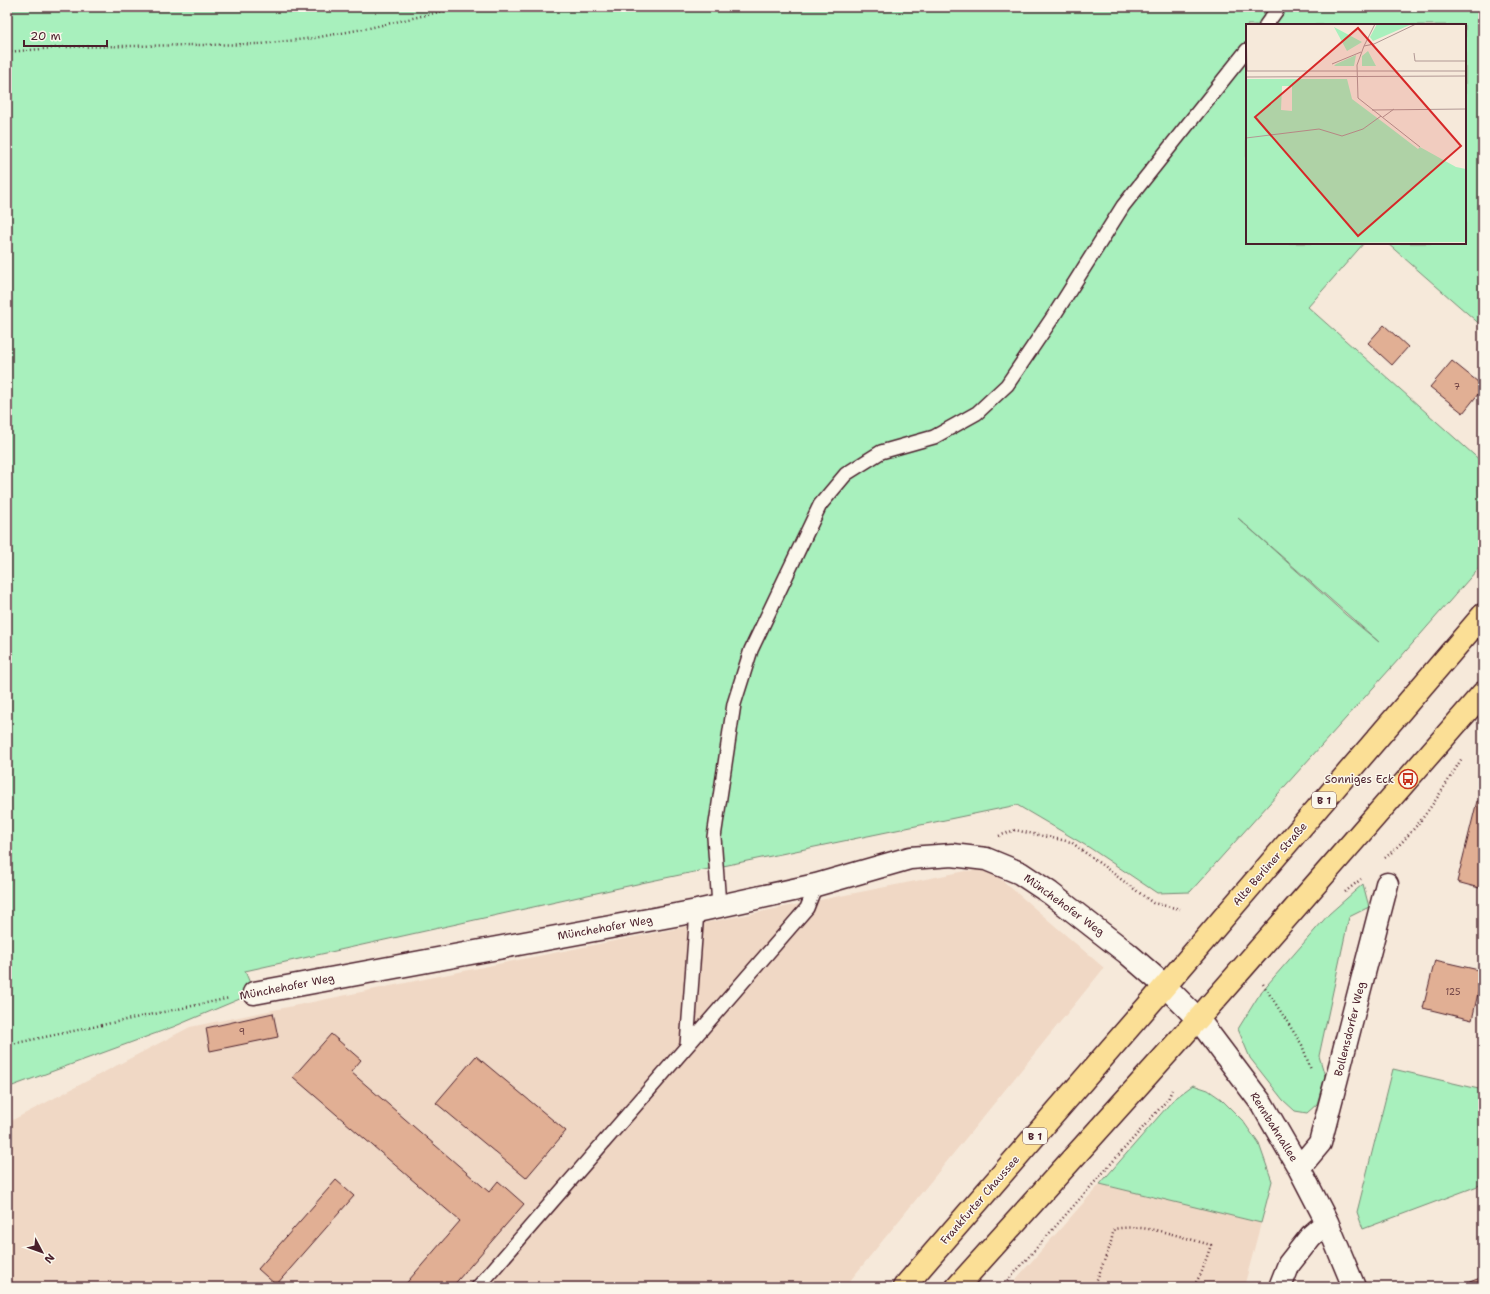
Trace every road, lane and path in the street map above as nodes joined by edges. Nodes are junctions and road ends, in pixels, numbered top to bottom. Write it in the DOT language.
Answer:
graph roads {
  1 [pos="461,7"];
  2 [pos="1279,7"];
  3 [pos="1267,24"];
  4 [pos="1246,51"];
  5 [pos="7,52"];
  6 [pos="1483,615"];
  7 [pos="1483,693"];
  8 [pos="994,838"];
  9 [pos="1387,884"];
  10 [pos="816,885"];
  11 [pos="719,906"];
  12 [pos="1180,909"];
  13 [pos="696,911"];
  14 [pos="1263,984"];
  15 [pos="1165,986"];
  16 [pos="254,993"];
  17 [pos="1198,1019"];
  18 [pos="7,1045"];
  19 [pos="687,1045"];
  20 [pos="1314,1076"];
  21 [pos="1172,1090"];
  22 [pos="1299,1168"];
  23 [pos="1327,1222"];
  24 [pos="478,1287"];
  25 [pos="904,1287"];
  26 [pos="957,1287"];
  27 [pos="1002,1287"];
  28 [pos="1094,1287"];
  29 [pos="1193,1287"];
  30 [pos="1280,1287"];
  31 [pos="1354,1287"];
  1 -- 5 [label="path"];
  2 -- 3 [label="lane"];
  4 -- 11 [label="lane"];
  6 -- 15 [label="main road, Alte Berliner Straße / B 1"];
  7 -- 17 [label="main road"];
  8 -- 12 [label="path"];
  9 -- 22 [label="street, Bollensdorfer Weg"];
  10 -- 11 [label="street, Münchehofer Weg"];
  10 -- 15 [label="street, Münchehofer Weg"];
  10 -- 19 [label="lane"];
  11 -- 13 [label="street, Münchehofer Weg"];
  13 -- 16 [label="street, Münchehofer Weg"];
  13 -- 19 [label="lane"];
  14 -- 20 [label="path"];
  15 -- 17 [label="street, Rennbahnallee"];
  15 -- 25 [label="main road, Frankfurter Chaussee / B 1"];
  16 -- 18 [label="path, Münchehofer Weg"];
  17 -- 22 [label="street, Rennbahnallee"];
  17 -- 26 [label="main road"];
  19 -- 24 [label="lane"];
  21 -- 27 [label="path"];
  22 -- 23 [label="street, Rennbahnallee"];
  23 -- 30 [label="street"];
  23 -- 31 [label="street, Rennbahnallee"];
  28 -- 29 [label="path"];
}
